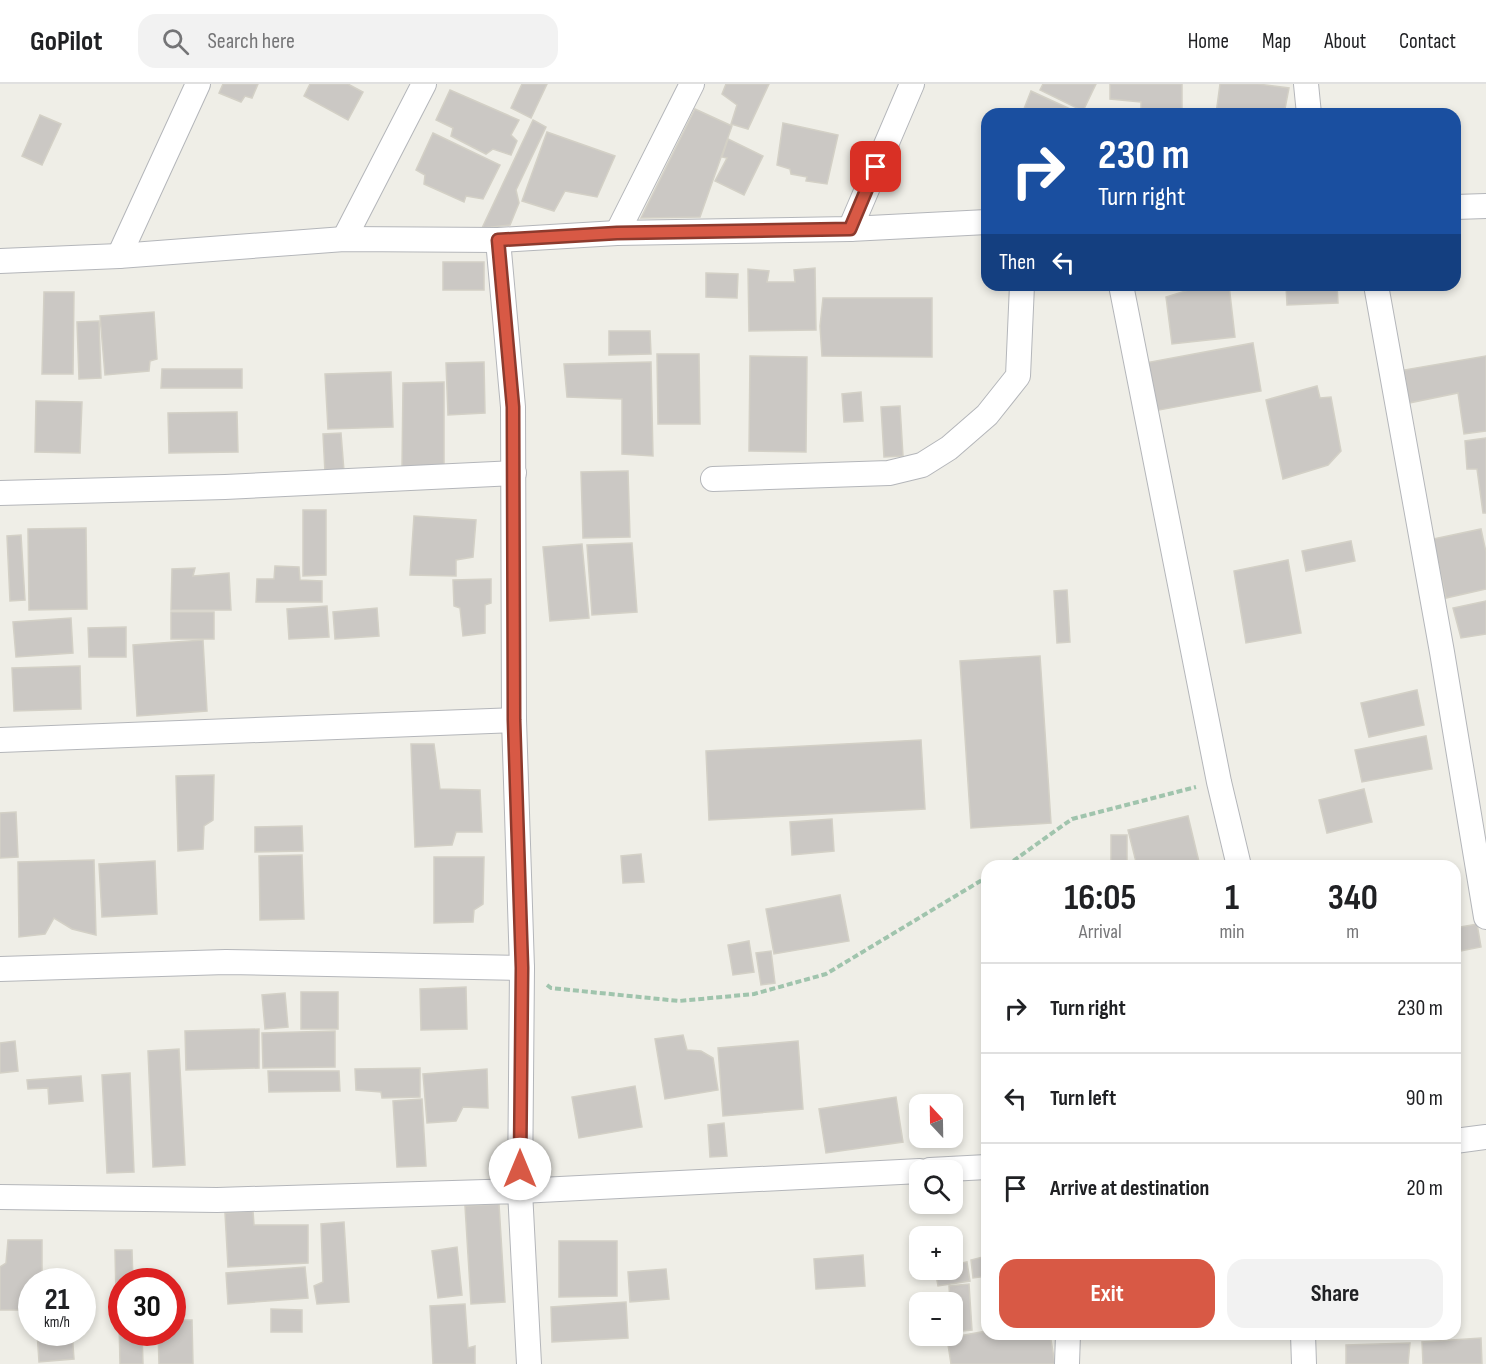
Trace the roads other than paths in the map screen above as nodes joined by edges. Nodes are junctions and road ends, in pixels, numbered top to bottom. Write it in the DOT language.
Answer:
graph roads {
  1 [pos="198,84"];
  2 [pos="424,84"];
  3 [pos="692,84"];
  4 [pos="912,84"];
  5 [pos="1306,84"];
  6 [pos="1309,108"];
  7 [pos="1486,206"];
  8 [pos="1461,207"];
  9 [pos="981,222"];
  10 [pos="850,229"];
  11 [pos="617,233"];
  12 [pos="344,239"];
  13 [pos="498,240"];
  14 [pos="119,256"];
  15 [pos="0,261"];
  16 [pos="1022,291"];
  17 [pos="1122,291"];
  18 [pos="1377,291"];
  19 [pos="514,473"];
  20 [pos="713,479"];
  21 [pos="0,493"];
  22 [pos="514,720"];
  23 [pos="0,740"];
  24 [pos="1238,860"];
  25 [pos="1486,917"];
  26 [pos="522,968"];
  27 [pos="0,969"];
  28 [pos="1486,1137"];
  29 [pos="1461,1140"];
  30 [pos="981,1167"];
  31 [pos="963,1168"];
  32 [pos="909,1172"];
  33 [pos="520,1191"];
  34 [pos="0,1197"];
  35 [pos="1068,1340"];
  36 [pos="1303,1340"];
  37 [pos="529,1364"];
  38 [pos="1066,1364"];
  39 [pos="1304,1364"];
  1 -- 14 [label="street"];
  2 -- 12 [label="street"];
  3 -- 11 [label="street"];
  4 -- 10 [label="street"];
  5 -- 6 [label="street"];
  7 -- 8 [label="street"];
  9 -- 10 [label="street"];
  10 -- 11 [label="street"];
  11 -- 13 [label="street"];
  12 -- 13 [label="street"];
  12 -- 14 [label="street"];
  13 -- 19 [label="street"];
  14 -- 15 [label="street"];
  16 -- 20 [label="street"];
  17 -- 24 [label="street"];
  18 -- 25 [label="street"];
  19 -- 21 [label="street"];
  19 -- 22 [label="street"];
  22 -- 23 [label="street"];
  22 -- 26 [label="street"];
  26 -- 27 [label="street"];
  26 -- 33 [label="street"];
  28 -- 29 [label="street"];
  30 -- 31 [label="street"];
  32 -- 33 [label="street"];
  33 -- 34 [label="street"];
  33 -- 37 [label="street"];
  35 -- 38 [label="street"];
  36 -- 39 [label="street"];
}
